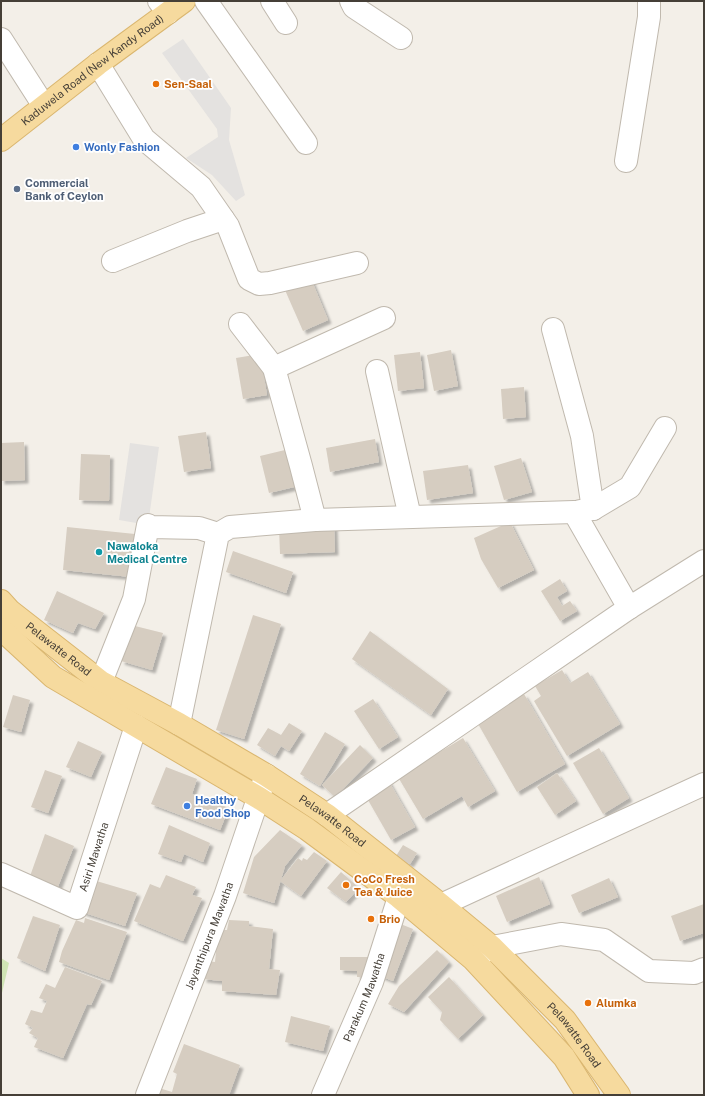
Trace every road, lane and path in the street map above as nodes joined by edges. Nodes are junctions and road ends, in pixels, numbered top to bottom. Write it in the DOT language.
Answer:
graph roads {
  1 [pos="206,1"];
  2 [pos="272,1"];
  3 [pos="351,1"];
  4 [pos="649,1"];
  5 [pos="170,5"];
  6 [pos="286,23"];
  7 [pos="401,38"];
  8 [pos="1,39"];
  9 [pos="98,64"];
  10 [pos="44,106"];
  11 [pos="1,140"];
  12 [pos="306,143"];
  13 [pos="626,161"];
  14 [pos="223,219"];
  15 [pos="113,261"];
  16 [pos="357,264"];
  17 [pos="384,318"];
  18 [pos="240,324"];
  19 [pos="553,329"];
  20 [pos="274,368"];
  21 [pos="377,371"];
  22 [pos="664,428"];
  23 [pos="583,511"];
  24 [pos="410,517"];
  25 [pos="315,520"];
  26 [pos="218,534"];
  27 [pos="704,561"];
  28 [pos="1,601"];
  29 [pos="629,608"];
  30 [pos="1,629"];
  31 [pos="101,682"];
  32 [pos="179,724"];
  33 [pos="136,726"];
  34 [pos="266,775"];
  35 [pos="704,784"];
  36 [pos="259,798"];
  37 [pos="327,815"];
  38 [pos="1,874"];
  39 [pos="399,897"];
  40 [pos="441,905"];
  41 [pos="492,947"];
  42 [pos="473,959"];
  43 [pos="701,972"];
  44 [pos="147,1095"];
  45 [pos="323,1095"];
  46 [pos="588,1095"];
  47 [pos="619,1095"];
  1 -- 12 [label="street"];
  2 -- 6 [label="street"];
  3 -- 7 [label="street"];
  4 -- 13 [label="street"];
  5 -- 9 [label="main road, Kaduwela Road (New Kandy Road)"];
  8 -- 10 [label="street"];
  9 -- 10 [label="main road, Kaduwela Road (New Kandy Road)"];
  9 -- 14 [label="street"];
  10 -- 11 [label="main road, Kaduwela Road (New Kandy Road)"];
  14 -- 15 [label="street"];
  14 -- 16 [label="street"];
  17 -- 20 [label="street"];
  18 -- 20 [label="street"];
  19 -- 23 [label="street"];
  20 -- 25 [label="street"];
  21 -- 24 [label="street"];
  22 -- 23 [label="street"];
  23 -- 24 [label="street"];
  23 -- 29 [label="street"];
  24 -- 25 [label="street"];
  25 -- 26 [label="street"];
  26 -- 31 [label="street"];
  26 -- 32 [label="street"];
  27 -- 29 [label="street"];
  28 -- 31 [label="main road, Pelawatte Road"];
  29 -- 37 [label="street"];
  30 -- 33 [label="main road, Pelawatte Road"];
  31 -- 32 [label="main road, Pelawatte Road"];
  32 -- 34 [label="main road, Pelawatte Road"];
  33 -- 36 [label="main road, Pelawatte Road"];
  33 -- 38 [label="street, Asiri Mawatha"];
  34 -- 36 [label="street, Jayanthipura Mawatha"];
  34 -- 37 [label="main road, Pelawatte Road"];
  35 -- 40 [label="street"];
  36 -- 39 [label="main road, Pelawatte Road"];
  36 -- 44 [label="street, Jayanthipura Mawatha"];
  37 -- 40 [label="main road, Pelawatte Road"];
  39 -- 42 [label="main road, Pelawatte Road"];
  39 -- 45 [label="street, Parakum Mawatha"];
  40 -- 41 [label="main road, Pelawatte Road"];
  41 -- 42 [label="street"];
  41 -- 43 [label="street"];
  41 -- 47 [label="main road, Pelawatte Road"];
  42 -- 46 [label="main road, Pelawatte Road"];
}
